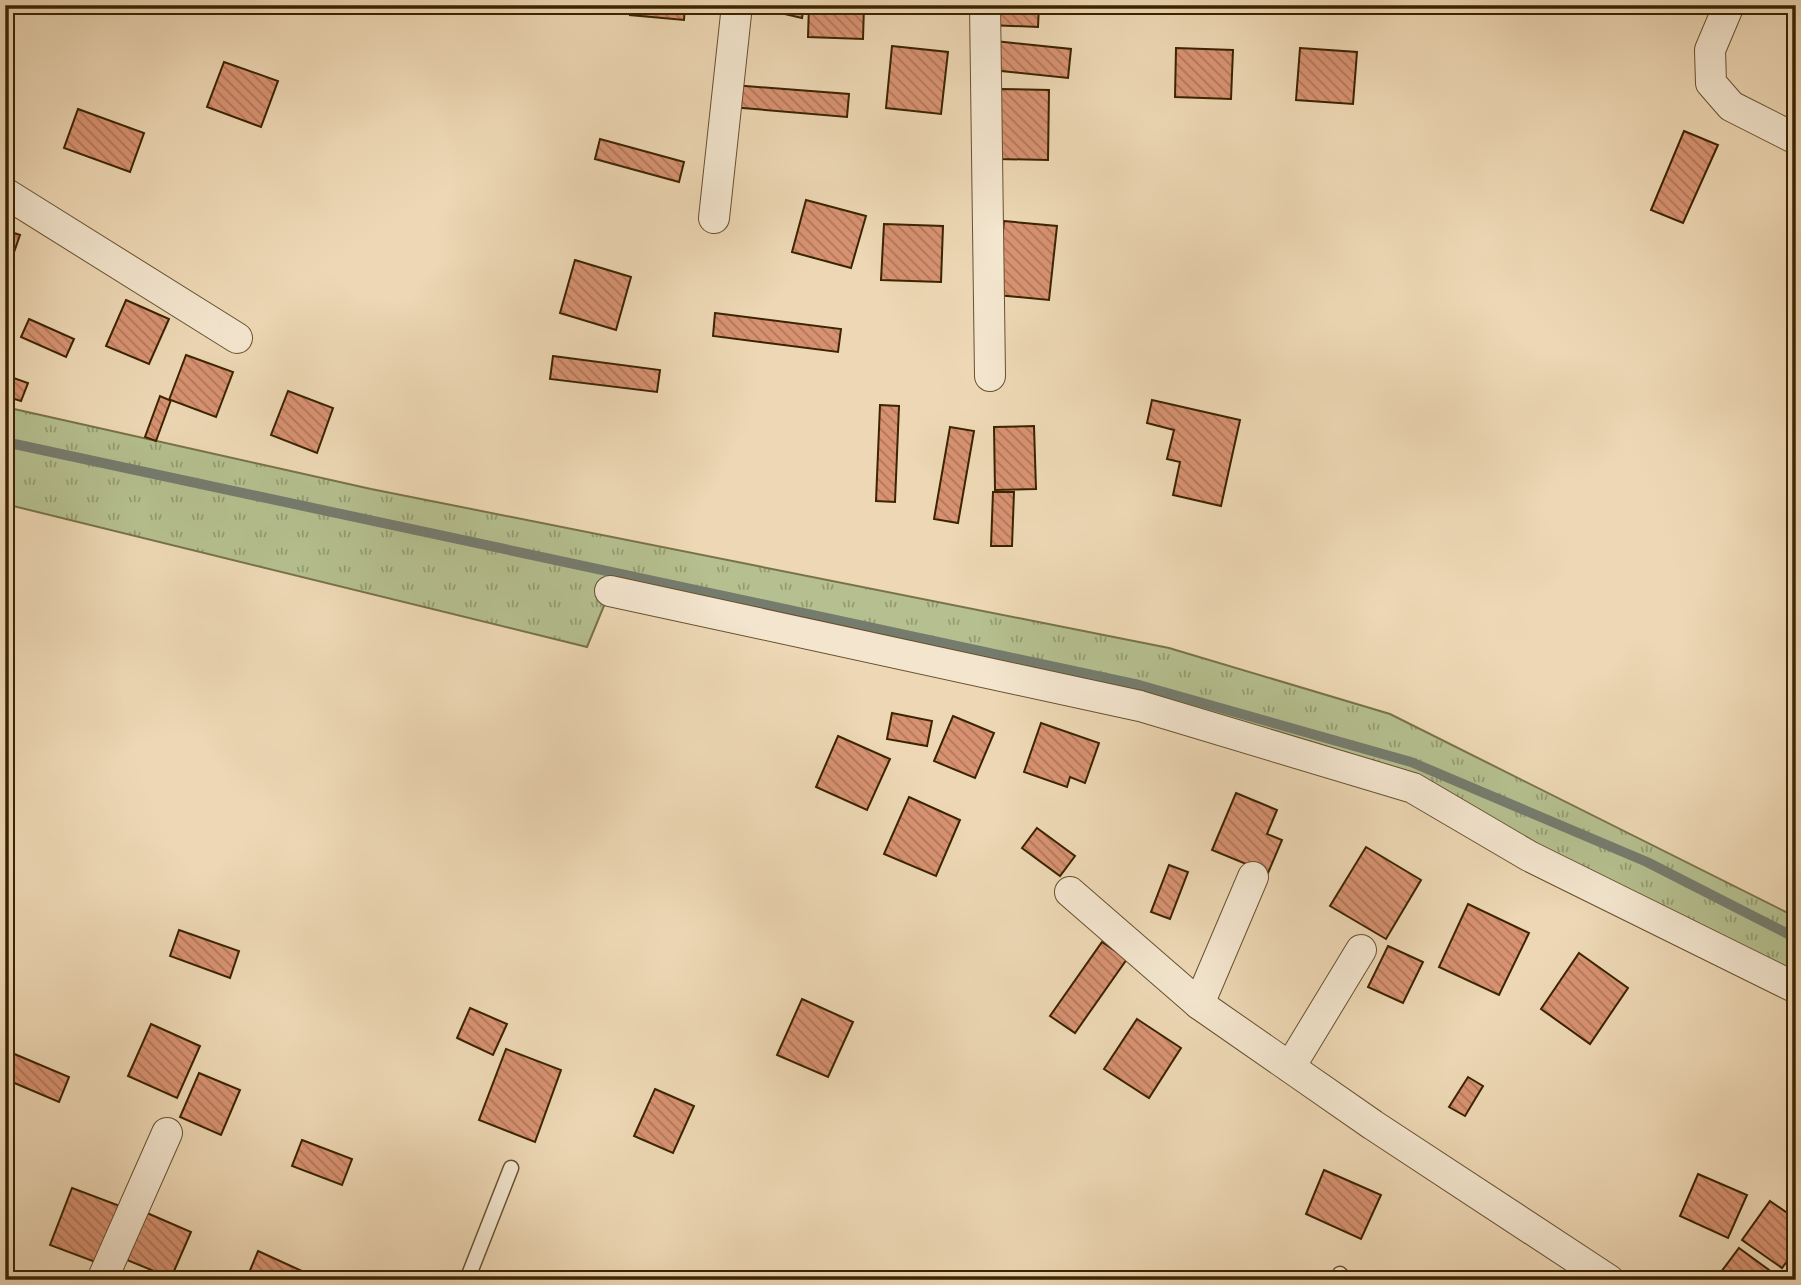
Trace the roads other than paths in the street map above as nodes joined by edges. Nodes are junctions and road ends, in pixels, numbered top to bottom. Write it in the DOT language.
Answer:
graph roads {
  1 [pos="737,5"];
  2 [pos="985,5"];
  3 [pos="1729,5"];
  4 [pos="1796,139"];
  5 [pos="5,193"];
  6 [pos="714,218"];
  7 [pos="237,338"];
  8 [pos="990,376"];
  9 [pos="610,591"];
  10 [pos="1253,877"];
  11 [pos="1070,892"];
  12 [pos="1361,950"];
  13 [pos="1796,988"];
  14 [pos="1199,1004"];
  15 [pos="1290,1068"];
  16 [pos="167,1133"];
  17 [pos="511,1168"];
  18 [pos="102,1280"];
  19 [pos="467,1280"];
  20 [pos="1609,1280"];
  1 -- 6 [label="street"];
  2 -- 8 [label="street"];
  3 -- 4 [label="street"];
  5 -- 7 [label="street"];
  9 -- 13 [label="street"];
  10 -- 14 [label="street"];
  11 -- 14 [label="street"];
  12 -- 15 [label="street"];
  14 -- 15 [label="street"];
  15 -- 20 [label="street"];
  16 -- 18 [label="street"];
  17 -- 19 [label="lane"];
}
